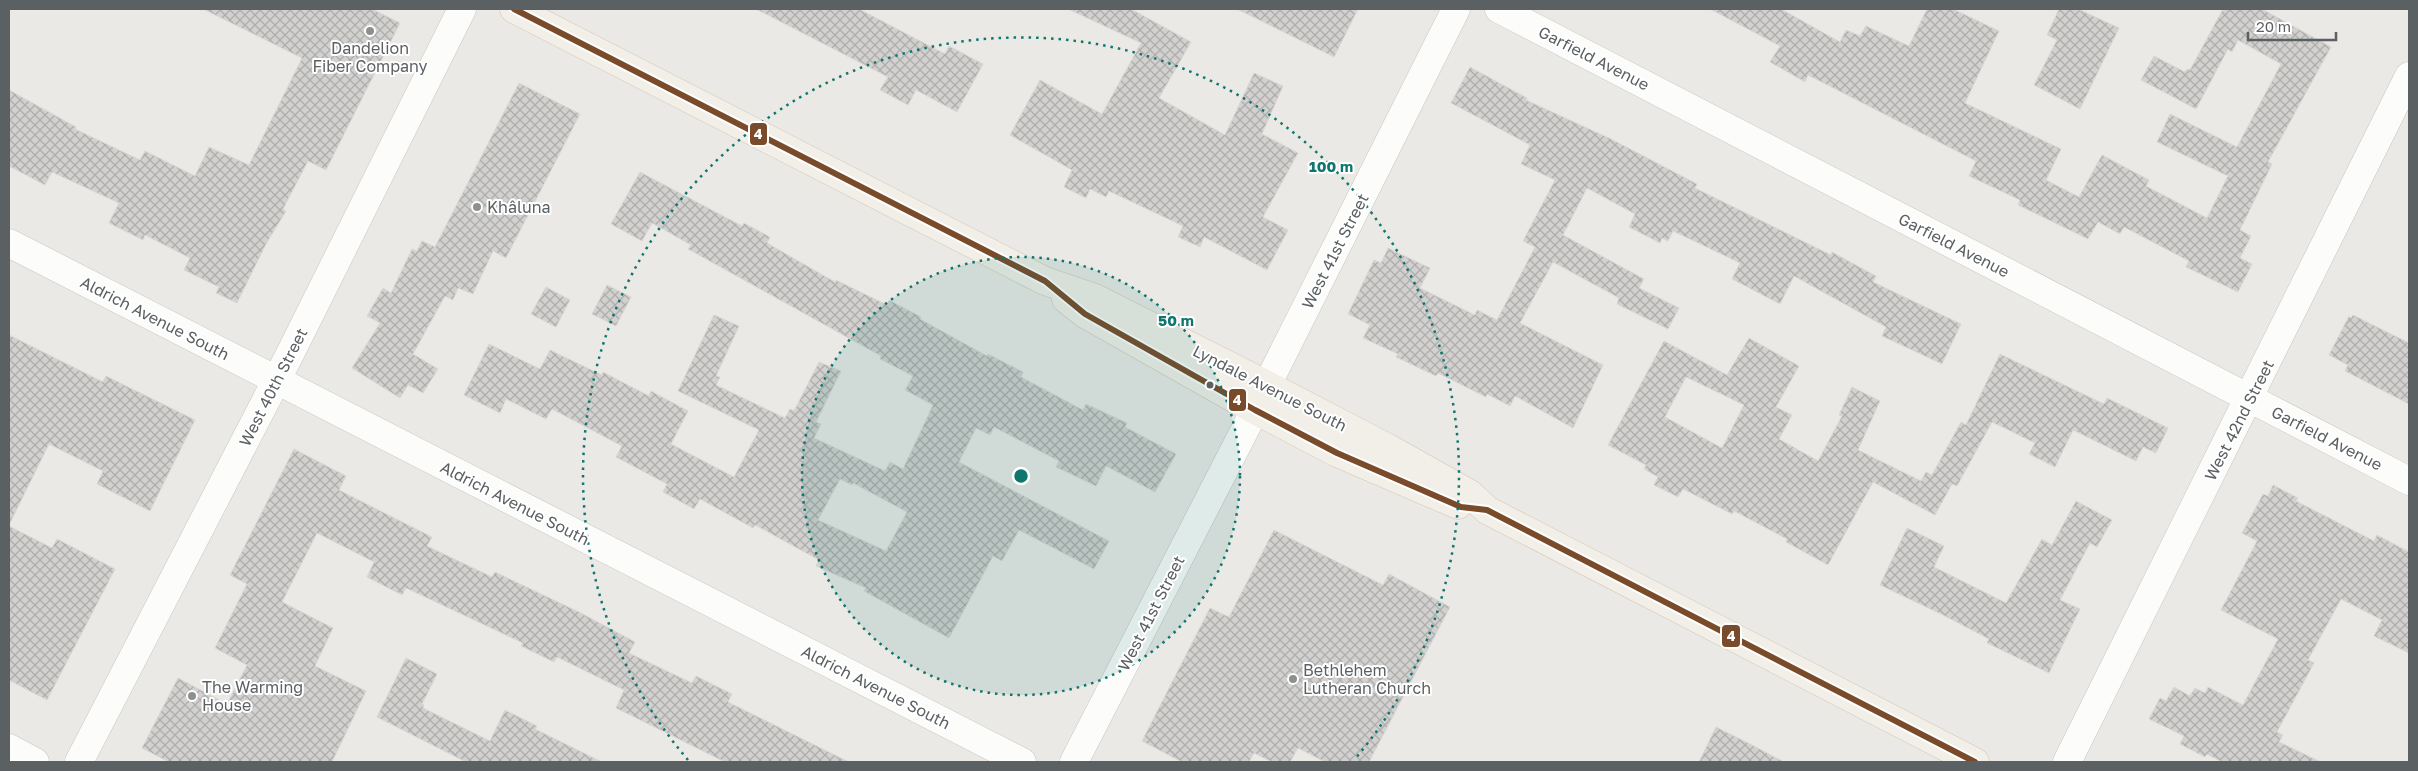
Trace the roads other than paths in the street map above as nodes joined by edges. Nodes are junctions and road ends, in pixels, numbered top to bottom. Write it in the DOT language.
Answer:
graph roads {
  1 [pos="462,9"];
  2 [pos="514,9"];
  3 [pos="1456,9"];
  4 [pos="1499,9"];
  5 [pos="2409,76"];
  6 [pos="9,243"];
  7 [pos="1045,281"];
  8 [pos="276,381"];
  9 [pos="1267,385"];
  10 [pos="2250,399"];
  11 [pos="1254,410"];
  12 [pos="2409,480"];
  13 [pos="1487,510"];
  14 [pos="9,748"];
  15 [pos="35,762"];
  16 [pos="79,762"];
  17 [pos="1022,762"];
  18 [pos="1074,762"];
  19 [pos="1975,762"];
  20 [pos="2067,762"];
  1 -- 8 [label="street, West 40th Street"];
  2 -- 7 [label="main road, Lyndale Avenue South"];
  3 -- 9 [label="street, West 41st Street"];
  4 -- 10 [label="street, Garfield Avenue"];
  5 -- 10 [label="street, West 42nd Street"];
  6 -- 8 [label="street, Aldrich Avenue South"];
  7 -- 9 [label="main road, Lyndale Avenue South"];
  7 -- 11 [label="main road, Lyndale Avenue South"];
  8 -- 16 [label="street, West 40th Street"];
  8 -- 17 [label="street, Aldrich Avenue South"];
  9 -- 13 [label="main road, Lyndale Avenue South"];
  10 -- 12 [label="street, Garfield Avenue"];
  10 -- 20 [label="street, West 42nd Street"];
  11 -- 13 [label="main road, Lyndale Avenue South"];
  11 -- 18 [label="street, West 41st Street"];
  13 -- 19 [label="main road, Lyndale Avenue South"];
  14 -- 15 [label="street"];
}
